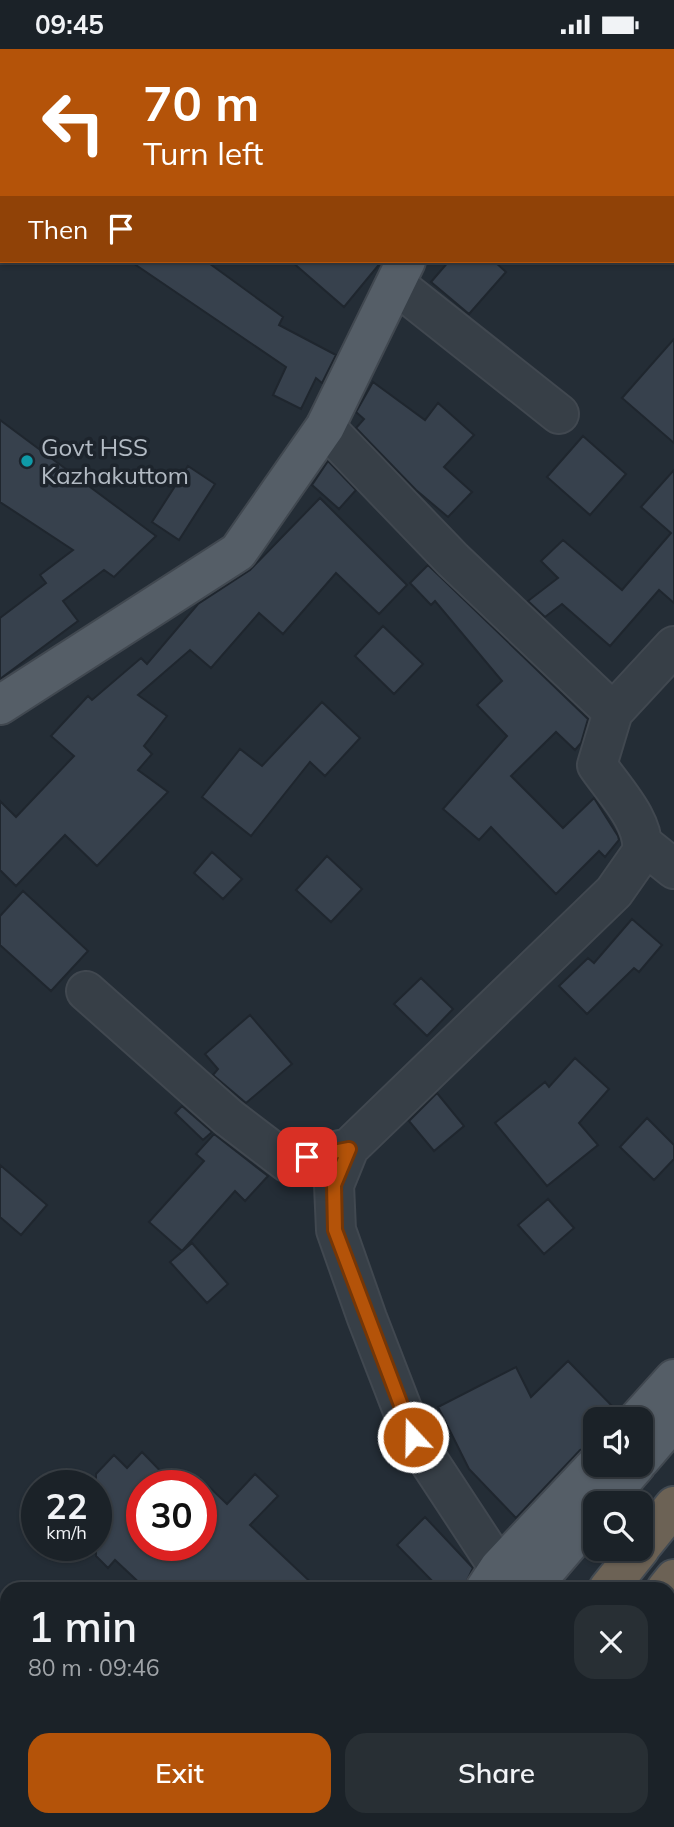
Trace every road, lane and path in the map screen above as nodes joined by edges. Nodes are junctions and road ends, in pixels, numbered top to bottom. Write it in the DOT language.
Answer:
graph roads {
  1 [pos="400,272"];
  2 [pos="559,414"];
  3 [pos="325,427"];
  4 [pos="674,646"];
  5 [pos="0,705"];
  6 [pos="613,712"];
  7 [pos="643,843"];
  8 [pos="674,869"];
  9 [pos="86,991"];
  10 [pos="349,1149"];
  11 [pos="674,1379"];
  12 [pos="649,1407"];
  13 [pos="674,1420"];
  14 [pos="653,1445"];
  15 [pos="587,1477"];
  16 [pos="626,1477"];
  17 [pos="613,1491"];
  18 [pos="674,1506"];
  19 [pos="583,1522"];
  20 [pos="653,1532"];
  21 [pos="630,1561"];
  22 [pos="505,1582"];
  23 [pos="613,1582"];
  1 -- 2 [label="street"];
  1 -- 3 [label="main road"];
  3 -- 5 [label="main road"];
  3 -- 6 [label="street"];
  4 -- 6 [label="street"];
  6 -- 7 [label="street"];
  7 -- 8 [label="street"];
  7 -- 10 [label="street"];
  9 -- 10 [label="street"];
  10 -- 22 [label="street"];
  11 -- 12 [label="main road"];
  13 -- 14 [label="main road"];
  15 -- 22 [label="main road"];
  16 -- 17 [label="main road"];
  18 -- 20 [label="highway"];
  19 -- 22 [label="main road"];
  21 -- 23 [label="highway"];
}
